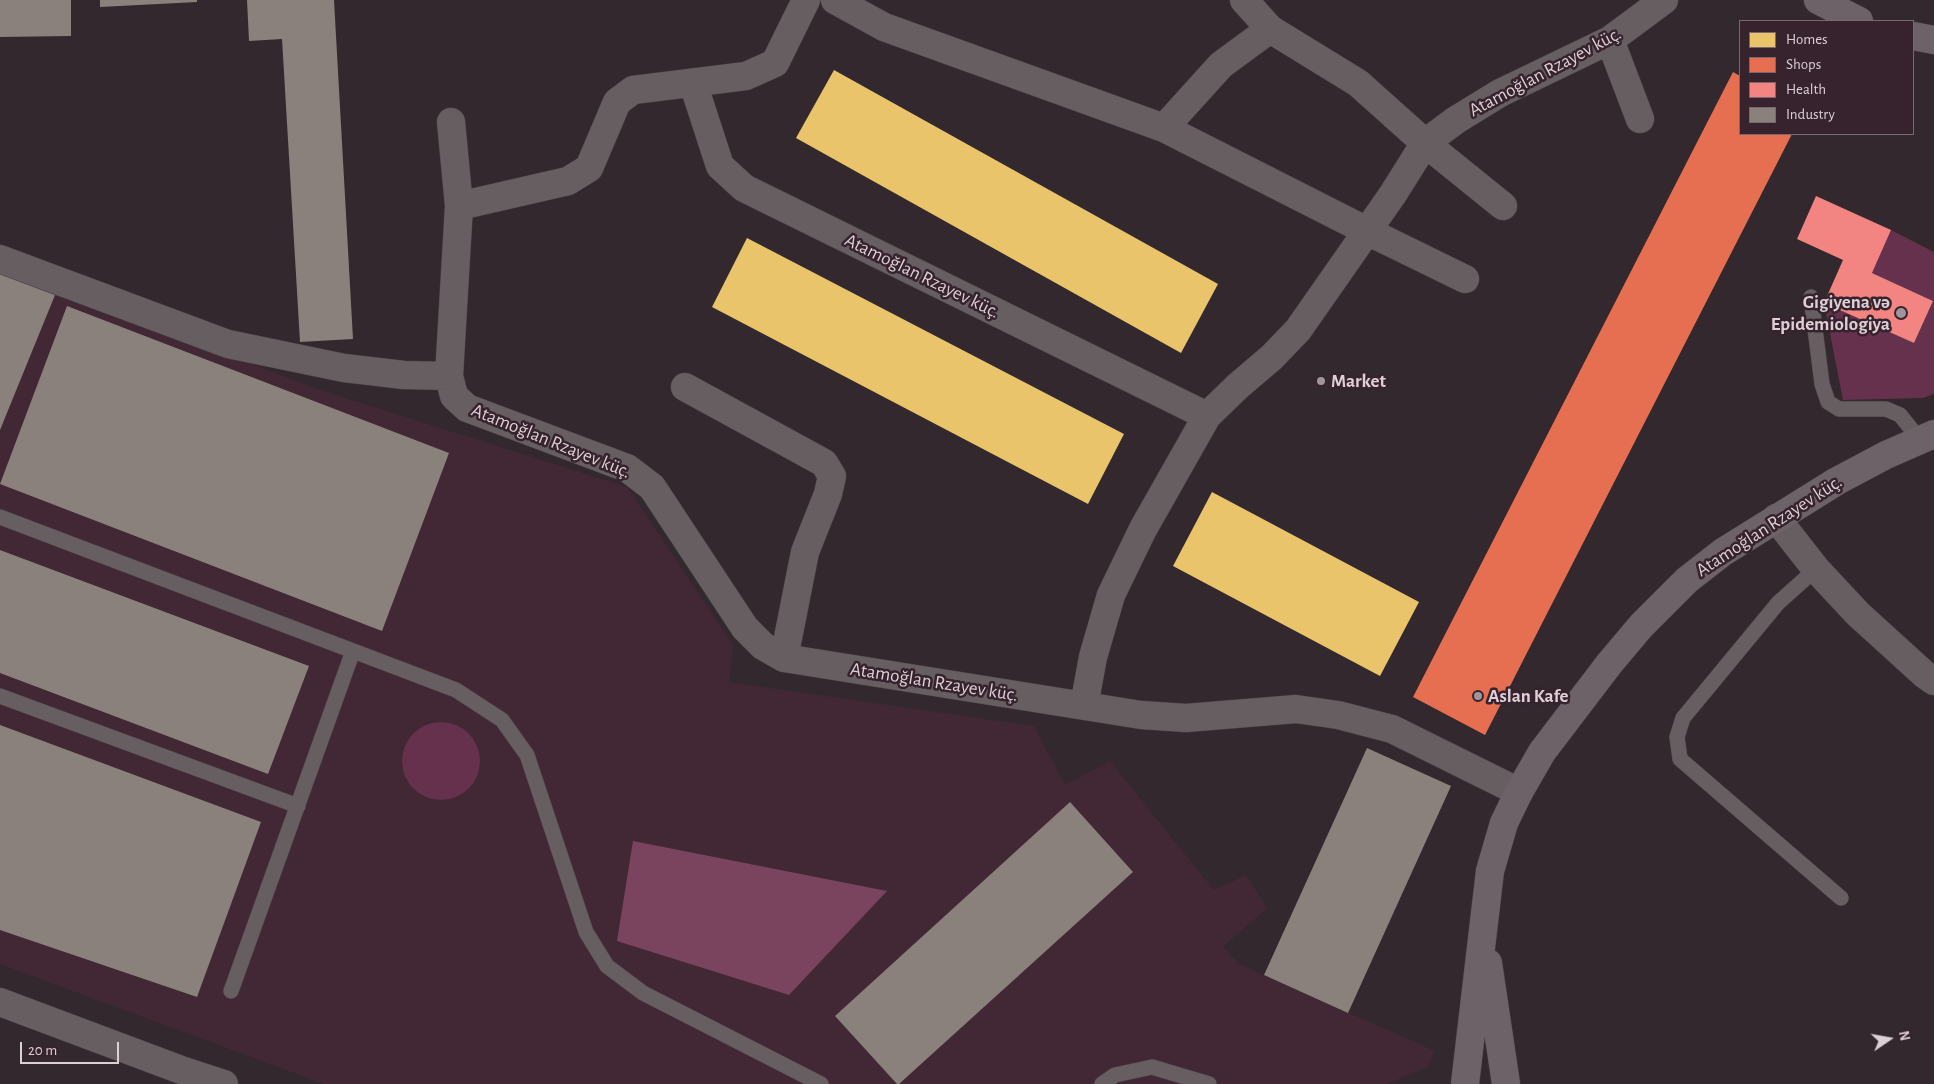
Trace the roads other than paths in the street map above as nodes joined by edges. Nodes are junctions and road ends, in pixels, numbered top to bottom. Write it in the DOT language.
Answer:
graph roads {
  1 [pos="806,0"];
  2 [pos="835,0"];
  3 [pos="1244,0"];
  4 [pos="1664,0"];
  5 [pos="1818,0"];
  6 [pos="1857,20"];
  7 [pos="1270,29"];
  8 [pos="1914,36"];
  9 [pos="1610,40"];
  10 [pos="1934,40"];
  11 [pos="693,83"];
  12 [pos="1640,119"];
  13 [pos="451,122"];
  14 [pos="1164,128"];
  15 [pos="1425,143"];
  16 [pos="459,206"];
  17 [pos="1503,206"];
  18 [pos="1367,231"];
  19 [pos="0,259"];
  20 [pos="1465,279"];
  21 [pos="1811,297"];
  22 [pos="449,376"];
  23 [pos="685,387"];
  24 [pos="1208,416"];
  25 [pos="1927,437"];
  26 [pos="0,517"];
  27 [pos="1776,518"];
  28 [pos="1816,569"];
  29 [pos="353,651"];
  30 [pos="784,658"];
  31 [pos="1934,681"];
  32 [pos="0,696"];
  33 [pos="1084,706"];
  34 [pos="1519,792"];
  35 [pos="298,806"];
  36 [pos="1841,898"];
  37 [pos="1482,925"];
  38 [pos="231,991"];
  39 [pos="0,1002"];
  40 [pos="183,1078"];
  41 [pos="224,1084"];
  42 [pos="821,1084"];
  43 [pos="1102,1084"];
  44 [pos="1209,1084"];
  45 [pos="1465,1084"];
  46 [pos="1506,1084"];
  1 -- 11 [label="street"];
  2 -- 14 [label="street"];
  3 -- 7 [label="street"];
  4 -- 9 [label="street, Atamoğlan Rzayev küç."];
  5 -- 6 [label="street"];
  7 -- 14 [label="street"];
  7 -- 15 [label="street"];
  8 -- 10 [label="street"];
  9 -- 12 [label="street"];
  9 -- 15 [label="street, Atamoğlan Rzayev küç."];
  11 -- 16 [label="street"];
  11 -- 24 [label="street, Atamoğlan Rzayev küç."];
  13 -- 16 [label="street, Atamoğlan Rzayev küç."];
  14 -- 18 [label="street"];
  15 -- 17 [label="street"];
  15 -- 18 [label="street, Atamoğlan Rzayev küç."];
  16 -- 22 [label="street, Atamoğlan Rzayev küç."];
  18 -- 20 [label="street"];
  18 -- 24 [label="street, Atamoğlan Rzayev küç."];
  19 -- 22 [label="street"];
  21 -- 25 [label="lane"];
  22 -- 30 [label="street, Atamoğlan Rzayev küç."];
  23 -- 30 [label="street"];
  24 -- 33 [label="street, Atamoğlan Rzayev küç."];
  25 -- 27 [label="street, Atamoğlan Rzayev küç."];
  26 -- 29 [label="lane"];
  27 -- 28 [label="street"];
  27 -- 34 [label="street, Atamoğlan Rzayev küç."];
  28 -- 31 [label="street"];
  28 -- 36 [label="lane"];
  29 -- 35 [label="lane"];
  29 -- 42 [label="lane"];
  30 -- 33 [label="street, Atamoğlan Rzayev küç."];
  32 -- 35 [label="lane"];
  33 -- 34 [label="street, Atamoğlan Rzayev küç."];
  34 -- 37 [label="street, Atamoğlan Rzayev küç."];
  35 -- 38 [label="lane"];
  37 -- 45 [label="street"];
  37 -- 46 [label="street"];
  39 -- 40 [label="street"];
  40 -- 41 [label="street"];
  43 -- 44 [label="lane"];
}
